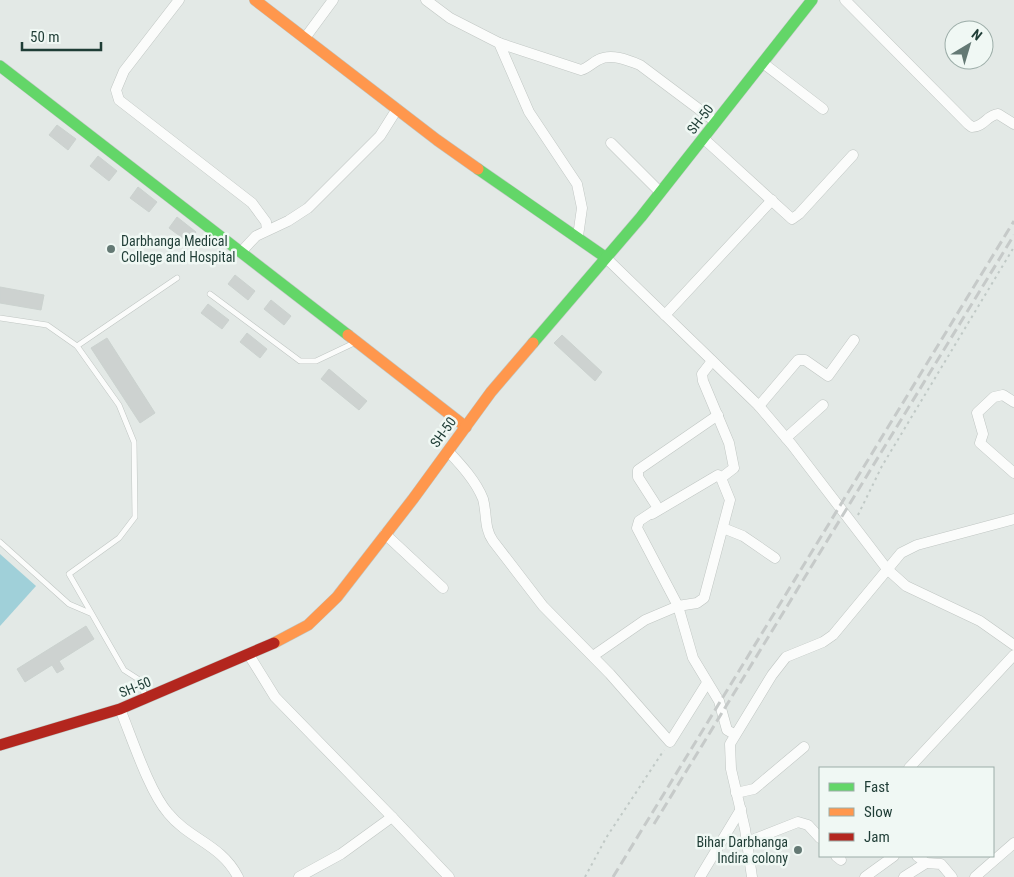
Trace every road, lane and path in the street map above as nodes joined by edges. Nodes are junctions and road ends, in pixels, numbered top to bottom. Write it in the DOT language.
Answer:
graph roads {
  1 [pos="179,0"];
  2 [pos="255,0"];
  3 [pos="333,0"];
  4 [pos="426,0"];
  5 [pos="812,0"];
  6 [pos="845,0"];
  7 [pos="305,38"];
  8 [pos="499,42"];
  9 [pos="763,63"];
  10 [pos="0,66"];
  11 [pos="397,109"];
  12 [pos="823,109"];
  13 [pos="716,122"];
  14 [pos="1014,124"];
  15 [pos="704,138"];
  16 [pos="611,143"];
  17 [pos="853,155"];
  18 [pos="660,192"];
  19 [pos="772,200"];
  20 [pos="267,230"];
  21 [pos="578,236"];
  22 [pos="1014,247"];
  23 [pos="242,251"];
  24 [pos="606,257"];
  25 [pos="178,278"];
  26 [pos="210,294"];
  27 [pos="665,315"];
  28 [pos="0,318"];
  29 [pos="854,340"];
  30 [pos="357,342"];
  31 [pos="77,346"];
  32 [pos="712,361"];
  33 [pos="1014,402"];
  34 [pos="823,405"];
  35 [pos="759,406"];
  36 [pos="718,415"];
  37 [pos="466,427"];
  38 [pos="786,438"];
  39 [pos="448,451"];
  40 [pos="1014,473"];
  41 [pos="718,475"];
  42 [pos="652,514"];
  43 [pos="1014,519"];
  44 [pos="853,527"];
  45 [pos="723,528"];
  46 [pos="386,534"];
  47 [pos="0,542"];
  48 [pos="775,558"];
  49 [pos="887,569"];
  50 [pos="443,588"];
  51 [pos="678,606"];
  52 [pos="91,613"];
  53 [pos="1014,645"];
  54 [pos="249,655"];
  55 [pos="1014,655"];
  56 [pos="593,656"];
  57 [pos="707,683"];
  58 [pos="146,697"];
  59 [pos="120,709"];
  60 [pos="734,734"];
  61 [pos="670,742"];
  62 [pos="0,745"];
  63 [pos="804,747"];
  64 [pos="910,767"];
  65 [pos="736,793"];
  66 [pos="741,809"];
  67 [pos="392,817"];
  68 [pos="819,837"];
  69 [pos="748,842"];
  70 [pos="1014,843"];
  71 [pos="893,857"];
  72 [pos="918,857"];
  73 [pos="926,862"];
  74 [pos="238,877"];
  75 [pos="299,877"];
  76 [pos="449,877"];
  77 [pos="585,877"];
  78 [pos="700,877"];
  79 [pos="752,877"];
  80 [pos="865,877"];
  81 [pos="904,877"];
  82 [pos="952,877"];
  83 [pos="975,877"];
  1 -- 20 [label="street"];
  2 -- 7 [label="main road"];
  3 -- 7 [label="street"];
  4 -- 8 [label="street"];
  5 -- 9 [label="main road, SH-50"];
  6 -- 14 [label="street"];
  7 -- 11 [label="main road"];
  8 -- 13 [label="street"];
  8 -- 21 [label="street"];
  9 -- 12 [label="street"];
  9 -- 13 [label="main road, SH-50"];
  10 -- 23 [label="main road"];
  11 -- 20 [label="street"];
  11 -- 21 [label="main road"];
  13 -- 15 [label="main road, SH-50"];
  15 -- 18 [label="main road, SH-50"];
  15 -- 19 [label="street"];
  16 -- 18 [label="street"];
  17 -- 19 [label="street"];
  18 -- 24 [label="main road, SH-50"];
  19 -- 27 [label="street"];
  20 -- 23 [label="street"];
  21 -- 24 [label="main road"];
  22 -- 44 [label="path"];
  23 -- 30 [label="main road"];
  24 -- 27 [label="street"];
  24 -- 37 [label="main road, SH-50"];
  25 -- 31 [label="lane"];
  26 -- 30 [label="lane"];
  27 -- 32 [label="street"];
  28 -- 31 [label="lane"];
  29 -- 35 [label="street"];
  30 -- 37 [label="main road"];
  31 -- 52 [label="lane"];
  32 -- 35 [label="street"];
  32 -- 36 [label="street"];
  33 -- 40 [label="street"];
  34 -- 38 [label="street"];
  35 -- 38 [label="street"];
  36 -- 42 [label="street"];
  36 -- 45 [label="street"];
  37 -- 39 [label="main road, SH-50"];
  38 -- 44 [label="street"];
  39 -- 46 [label="main road, SH-50"];
  39 -- 56 [label="street"];
  41 -- 42 [label="street"];
  42 -- 51 [label="street"];
  43 -- 49 [label="street"];
  44 -- 49 [label="street"];
  45 -- 48 [label="street"];
  45 -- 51 [label="street"];
  46 -- 50 [label="street"];
  46 -- 54 [label="main road, SH-50"];
  47 -- 52 [label="lane"];
  49 -- 53 [label="street"];
  49 -- 60 [label="street"];
  51 -- 56 [label="street"];
  51 -- 57 [label="street"];
  52 -- 58 [label="lane"];
  54 -- 58 [label="main road, SH-50"];
  54 -- 67 [label="street"];
  55 -- 64 [label="street"];
  56 -- 61 [label="street"];
  57 -- 60 [label="street"];
  57 -- 61 [label="street"];
  58 -- 59 [label="main road, SH-50"];
  59 -- 62 [label="main road, SH-50"];
  59 -- 74 [label="street"];
  60 -- 65 [label="street"];
  61 -- 77 [label="path"];
  63 -- 65 [label="street"];
  65 -- 66 [label="street"];
  66 -- 69 [label="street"];
  66 -- 78 [label="street"];
  67 -- 75 [label="street"];
  67 -- 76 [label="street"];
  68 -- 69 [label="street"];
  69 -- 79 [label="street"];
  70 -- 83 [label="street"];
  71 -- 80 [label="street"];
  72 -- 73 [label="street"];
  73 -- 81 [label="street"];
  73 -- 82 [label="street"];
}
